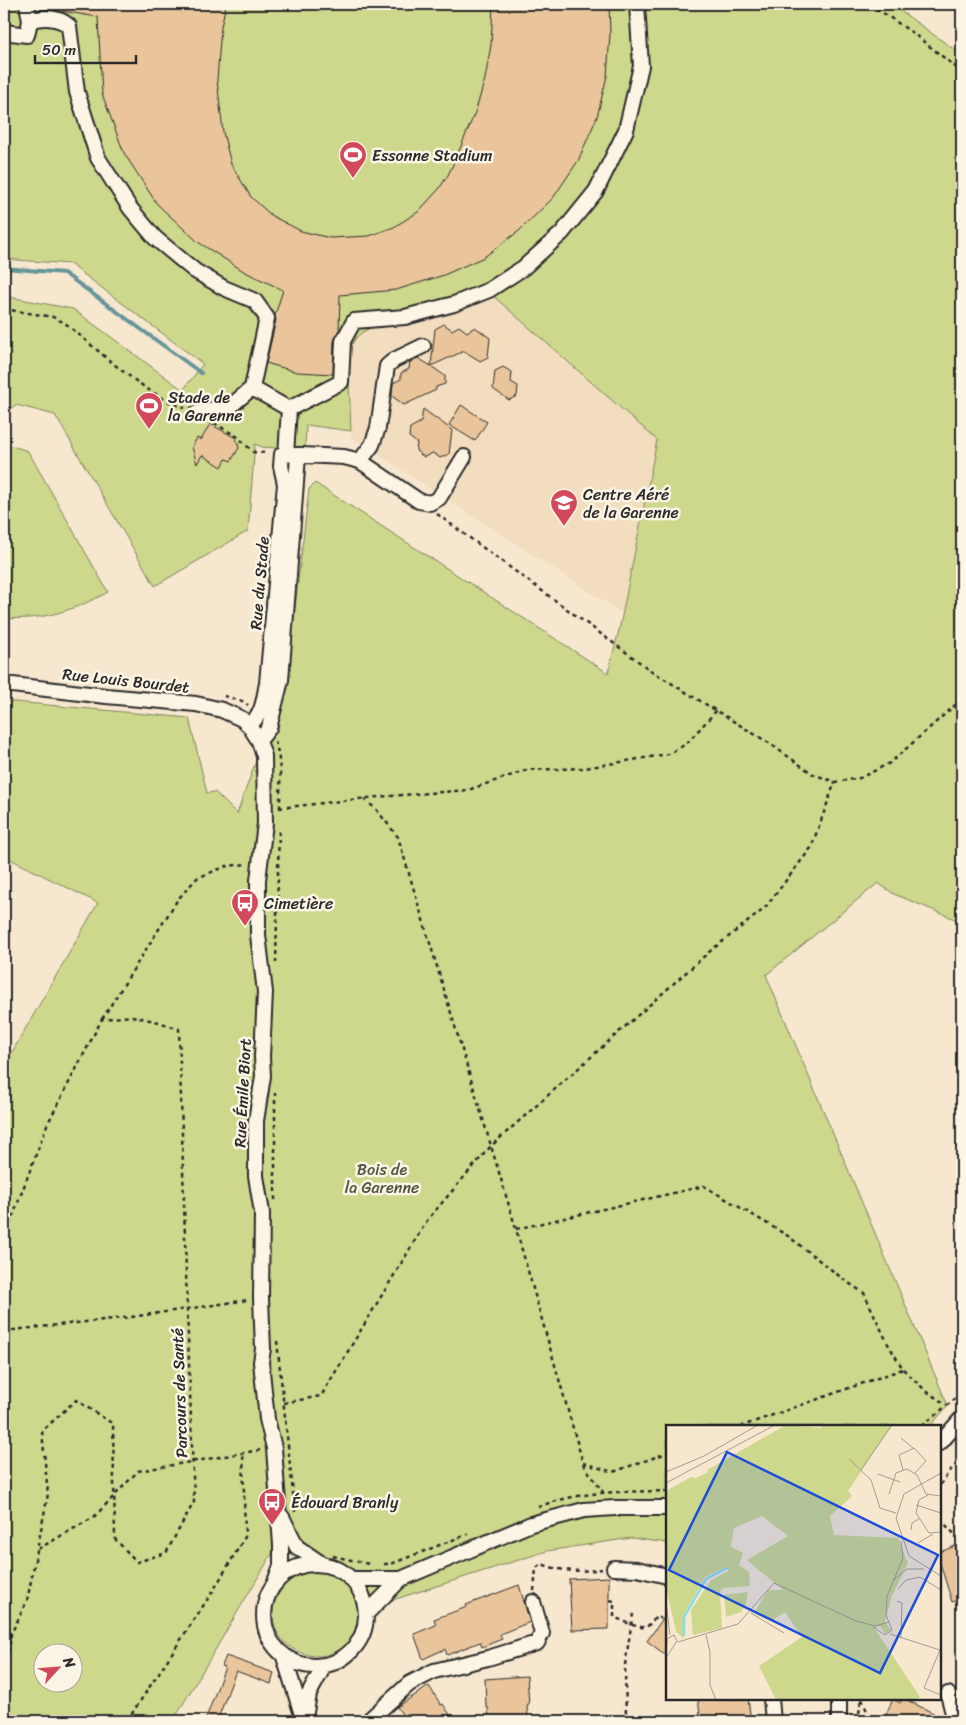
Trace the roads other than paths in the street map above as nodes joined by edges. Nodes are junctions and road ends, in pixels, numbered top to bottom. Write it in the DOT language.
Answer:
graph roads {
  1 [pos="27,4"];
  2 [pos="637,4"];
  3 [pos="30,21"];
  4 [pos="4,32"];
  5 [pos="424,346"];
  6 [pos="252,388"];
  7 [pos="289,409"];
  8 [pos="197,412"];
  9 [pos="289,455"];
  10 [pos="464,457"];
  11 [pos="360,461"];
  12 [pos="4,684"];
  13 [pos="245,722"];
  14 [pos="260,741"];
  15 [pos="962,1418"];
  16 [pos="942,1438"];
  17 [pos="276,1476"];
  18 [pos="615,1508"];
  19 [pos="666,1508"];
  20 [pos="666,1518"];
  21 [pos="326,1560"];
  22 [pos="614,1568"];
  23 [pos="666,1576"];
  24 [pos="351,1579"];
  25 [pos="401,1579"];
  26 [pos="274,1584"];
  27 [pos="533,1602"];
  28 [pos="366,1614"];
  29 [pos="284,1657"];
  30 [pos="324,1666"];
  31 [pos="948,1694"];
  32 [pos="771,1700"];
  33 [pos="838,1700"];
  34 [pos="304,1721"];
  35 [pos="368,1721"];
  36 [pos="773,1721"];
  37 [pos="839,1721"];
  38 [pos="955,1721"];
  1 -- 3 [label="street"];
  2 -- 7 [label="street"];
  3 -- 4 [label="street"];
  3 -- 6 [label="street"];
  5 -- 11 [label="street"];
  6 -- 7 [label="street"];
  6 -- 8 [label="street"];
  7 -- 9 [label="street"];
  9 -- 11 [label="street"];
  9 -- 13 [label="street, Rue du Stade"];
  9 -- 14 [label="street, Rue du Stade"];
  10 -- 11 [label="street"];
  12 -- 13 [label="street, Rue Louis Bourdet"];
  13 -- 14 [label="street, Rue Émile Biort"];
  14 -- 17 [label="street, Rue Émile Biort"];
  15 -- 16 [label="street"];
  17 -- 21 [label="street, Rue Émile Biort"];
  17 -- 26 [label="street, Rue Émile Biort"];
  18 -- 19 [label="street"];
  18 -- 20 [label="street"];
  18 -- 25 [label="street"];
  21 -- 24 [label="street"];
  21 -- 26 [label="street"];
  22 -- 23 [label="street"];
  24 -- 25 [label="street"];
  24 -- 28 [label="street"];
  25 -- 28 [label="street"];
  26 -- 29 [label="street"];
  27 -- 35 [label="street"];
  28 -- 30 [label="street"];
  29 -- 30 [label="street"];
  29 -- 34 [label="street"];
  30 -- 34 [label="street"];
  31 -- 38 [label="street"];
  32 -- 36 [label="street"];
  33 -- 37 [label="street"];
}
